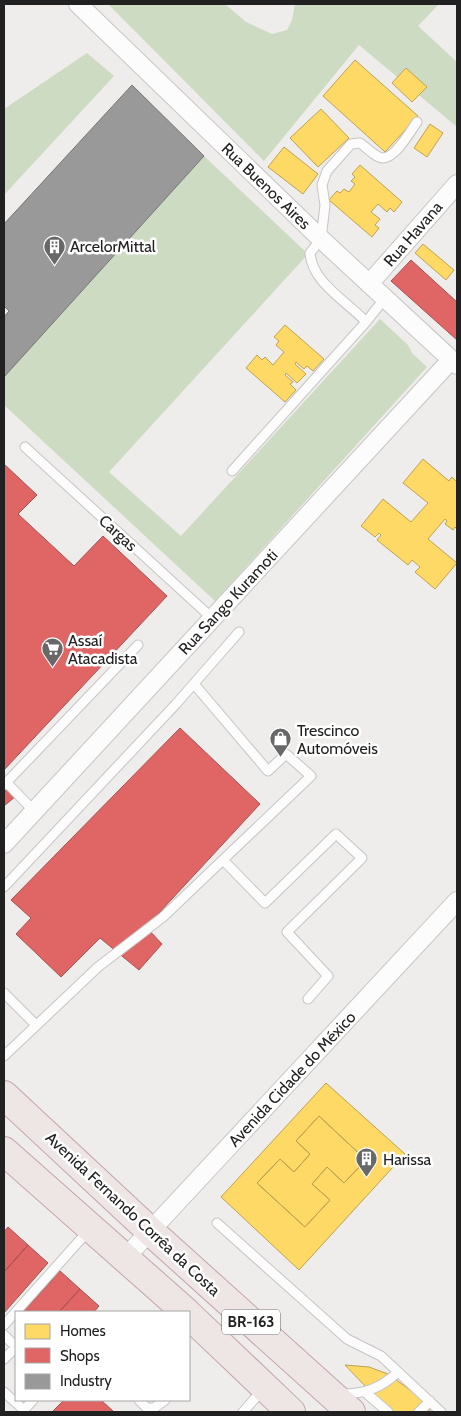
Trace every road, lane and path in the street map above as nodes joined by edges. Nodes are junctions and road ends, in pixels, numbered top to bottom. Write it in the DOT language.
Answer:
graph roads {
  1 [pos="78,4"];
  2 [pos="417,122"];
  3 [pos="457,184"];
  4 [pos="321,239"];
  5 [pos="369,284"];
  6 [pos="385,298"];
  7 [pos="366,322"];
  8 [pos="454,363"];
  9 [pos="25,448"];
  10 [pos="232,471"];
  11 [pos="213,618"];
  12 [pos="239,632"];
  13 [pos="138,645"];
  14 [pos="194,684"];
  15 [pos="5,784"];
  16 [pos="34,811"];
  17 [pos="4,844"];
  18 [pos="223,860"];
  19 [pos="4,887"];
  20 [pos="457,901"];
  21 [pos="4,993"];
  22 [pos="308,999"];
  23 [pos="36,1026"];
  24 [pos="6,1050"];
  25 [pos="4,1095"];
  26 [pos="4,1151"];
  27 [pos="217,1223"];
  28 [pos="92,1228"];
  29 [pos="150,1231"];
  30 [pos="126,1257"];
  31 [pos="179,1310"];
  32 [pos="17,1311"];
  33 [pos="15,1313"];
  34 [pos="190,1320"];
  35 [pos="4,1325"];
  36 [pos="4,1335"];
  37 [pos="15,1346"];
  38 [pos="15,1348"];
  39 [pos="4,1359"];
  40 [pos="398,1372"];
  41 [pos="264,1388"];
  42 [pos="4,1392"];
  43 [pos="32,1401"];
  44 [pos="140,1401"];
  45 [pos="164,1401"];
  46 [pos="430,1401"];
  47 [pos="358,1402"];
  48 [pos="243,1412"];
  49 [pos="291,1412"];
  50 [pos="388,1412"];
  51 [pos="419,1412"];
  52 [pos="441,1412"];
  1 -- 4 [label="street, Rua Buenos Aires"];
  2 -- 4 [label="lane"];
  3 -- 5 [label="street, Rua Havana"];
  4 -- 5 [label="street, Rua Buenos Aires"];
  4 -- 7 [label="lane"];
  5 -- 6 [label="street, Rua Buenos Aires"];
  6 -- 7 [label="lane"];
  6 -- 8 [label="street, Rua Buenos Aires"];
  7 -- 10 [label="lane"];
  8 -- 11 [label="street, Rua Sango Kuramoti"];
  9 -- 11 [label="lane, Cargas"];
  11 -- 16 [label="street, Rua Sango Kuramoti"];
  12 -- 14 [label="lane"];
  13 -- 15 [label="lane"];
  14 -- 18 [label="lane"];
  14 -- 19 [label="lane"];
  15 -- 16 [label="lane"];
  16 -- 17 [label="street, Rua Sango Kuramoti"];
  18 -- 22 [label="lane"];
  18 -- 23 [label="lane"];
  20 -- 29 [label="street, Avenida Cidade do México"];
  21 -- 23 [label="lane"];
  23 -- 24 [label="lane"];
  25 -- 29 [label="highway, Avenida Fernando Corrêa da Costa / BR-163"];
  26 -- 28 [label="highway, BR-163"];
  27 -- 40 [label="lane"];
  28 -- 30 [label="highway, BR-163"];
  28 -- 32 [label="lane"];
  29 -- 30 [label="street, Avenida Cidade do México"];
  29 -- 47 [label="highway, Avenida Fernando Corrêa da Costa / BR-163"];
  30 -- 31 [label="highway, BR-163"];
  33 -- 35 [label="lane"];
  34 -- 41 [label="highway, BR-163"];
  36 -- 37 [label="lane"];
  38 -- 39 [label="lane"];
  40 -- 46 [label="lane"];
  40 -- 47 [label="lane"];
  41 -- 48 [label="lane"];
  41 -- 49 [label="highway, BR-163"];
  42 -- 43 [label="lane"];
  44 -- 45 [label="lane"];
  46 -- 51 [label="lane"];
  46 -- 52 [label="lane"];
  47 -- 50 [label="lane"];
}
